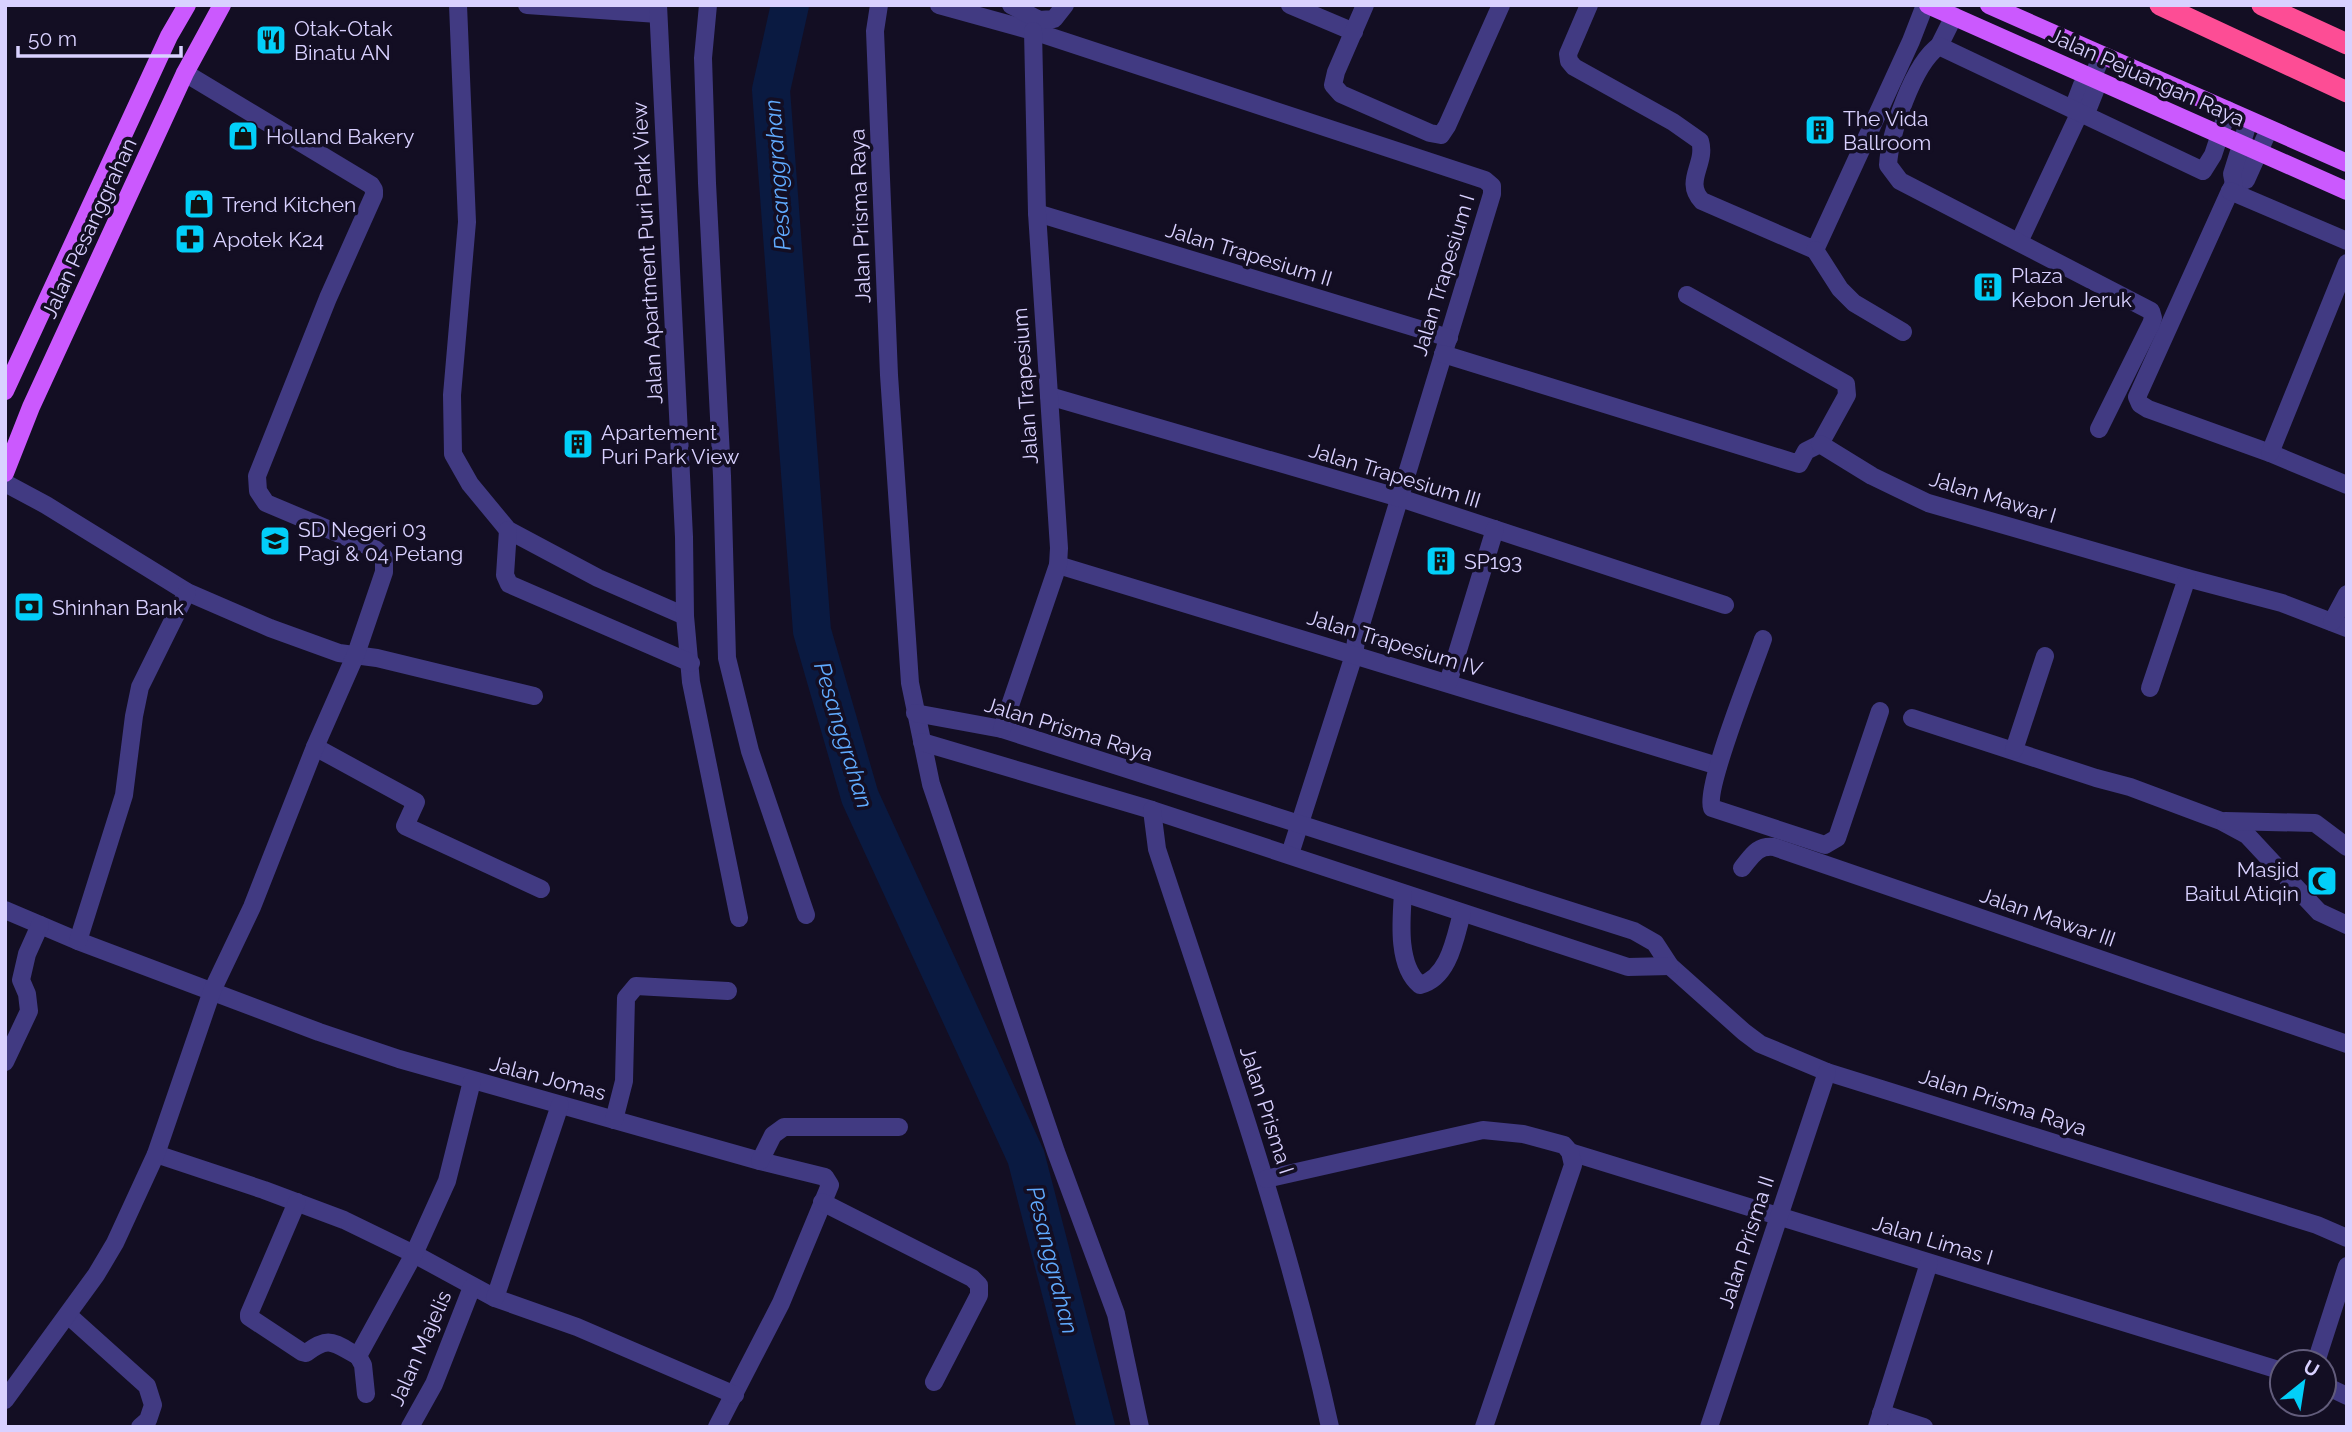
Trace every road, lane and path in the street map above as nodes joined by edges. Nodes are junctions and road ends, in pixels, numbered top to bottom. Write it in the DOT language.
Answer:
graph roads {
  1 [pos="187,5"];
  2 [pos="222,5"];
  3 [pos="458,5"];
  4 [pos="527,5"];
  5 [pos="708,5"];
  6 [pos="878,5"];
  7 [pos="939,5"];
  8 [pos="1011,5"];
  9 [pos="1290,5"];
  10 [pos="1365,5"];
  11 [pos="1501,5"];
  12 [pos="1589,5"];
  13 [pos="1927,5"];
  14 [pos="1989,5"];
  15 [pos="2160,5"];
  16 [pos="2262,5"];
  17 [pos="658,10"];
  18 [pos="1059,12"];
  19 [pos="1954,16"];
  20 [pos="1033,31"];
  21 [pos="1354,32"];
  22 [pos="2347,44"];
  23 [pos="1940,46"];
  24 [pos="2102,55"];
  25 [pos="185,73"];
  26 [pos="2092,79"];
  27 [pos="2347,92"];
  28 [pos="2228,110"];
  29 [pos="2079,114"];
  30 [pos="2249,120"];
  31 [pos="2269,129"];
  32 [pos="2219,133"];
  33 [pos="2241,144"];
  34 [pos="2259,152"];
  35 [pos="115,155"];
  36 [pos="2347,163"];
  37 [pos="141,169"];
  38 [pos="101,182"];
  39 [pos="2232,188"];
  40 [pos="2347,191"];
  41 [pos="129,196"];
  42 [pos="1037,213"];
  43 [pos="2347,241"];
  44 [pos="2019,242"];
  45 [pos="1815,250"];
  46 [pos="2347,263"];
  47 [pos="1687,295"];
  48 [pos="1903,332"];
  49 [pos="1446,346"];
  50 [pos="5,391"];
  51 [pos="1049,396"];
  52 [pos="2099,429"];
  53 [pos="1820,444"];
  54 [pos="2270,453"];
  55 [pos="5,473"];
  56 [pos="5,483"];
  57 [pos="2347,485"];
  58 [pos="1400,498"];
  59 [pos="508,530"];
  60 [pos="1495,530"];
  61 [pos="1058,565"];
  62 [pos="2187,578"];
  63 [pos="187,592"];
  64 [pos="2347,594"];
  65 [pos="1725,605"];
  66 [pos="685,616"];
  67 [pos="2339,625"];
  68 [pos="1763,639"];
  69 [pos="356,654"];
  70 [pos="1354,654"];
  71 [pos="2045,656"];
  72 [pos="691,663"];
  73 [pos="1448,683"];
  74 [pos="2150,688"];
  75 [pos="534,696"];
  76 [pos="1880,711"];
  77 [pos="915,713"];
  78 [pos="1912,718"];
  79 [pos="1002,729"];
  80 [pos="922,742"];
  81 [pos="315,747"];
  82 [pos="2014,750"];
  83 [pos="1718,766"];
  84 [pos="1152,810"];
  85 [pos="2221,821"];
  86 [pos="1298,824"];
  87 [pos="2347,847"];
  88 [pos="1290,854"];
  89 [pos="1742,868"];
  90 [pos="541,889"];
  91 [pos="1403,894"];
  92 [pos="5,911"];
  93 [pos="1462,913"];
  94 [pos="806,915"];
  95 [pos="739,918"];
  96 [pos="40,925"];
  97 [pos="2347,925"];
  98 [pos="78,941"];
  99 [pos="1670,966"];
  100 [pos="212,990"];
  101 [pos="728,991"];
  102 [pos="2347,1044"];
  103 [pos="5,1062"];
  104 [pos="1827,1072"];
  105 [pos="472,1081"];
  106 [pos="559,1105"];
  107 [pos="614,1120"];
  108 [pos="899,1127"];
  109 [pos="156,1154"];
  110 [pos="1571,1158"];
  111 [pos="760,1161"];
  112 [pos="1266,1178"];
  113 [pos="297,1202"];
  114 [pos="822,1202"];
  115 [pos="1779,1215"];
  116 [pos="2347,1238"];
  117 [pos="414,1254"];
  118 [pos="1929,1263"];
  119 [pos="2347,1266"];
  120 [pos="472,1287"];
  121 [pos="495,1298"];
  122 [pos="68,1315"];
  123 [pos="2321,1348"];
  124 [pos="358,1356"];
  125 [pos="2268,1367"];
  126 [pos="934,1382"];
  127 [pos="366,1394"];
  128 [pos="735,1395"];
  129 [pos="5,1400"];
  130 [pos="1879,1420"];
  131 [pos="141,1427"];
  132 [pos="410,1427"];
  133 [pos="718,1427"];
  134 [pos="1140,1427"];
  135 [pos="1330,1427"];
  136 [pos="1484,1427"];
  137 [pos="1709,1427"];
  138 [pos="1924,1427"];
  1 -- 35 [label="main road, Jalan Pesanggrahan"];
  2 -- 25 [label="main road, Jalan Pesanggrahan"];
  3 -- 59 [label="street"];
  4 -- 17 [label="street, Jalan Apartment Puri Park View"];
  5 -- 94 [label="street"];
  6 -- 77 [label="street, Jalan Prisma Raya"];
  7 -- 20 [label="street, Jalan Trapesium I"];
  8 -- 18 [label="street"];
  9 -- 21 [label="street"];
  10 -- 21 [label="street"];
  11 -- 21 [label="street"];
  12 -- 45 [label="street"];
  13 -- 19 [label="main road, Jalan Pejuangan Raya"];
  13 -- 45 [label="street"];
  14 -- 24 [label="main road, Jalan Pejuangan Raya"];
  15 -- 27 [label="highway"];
  16 -- 22 [label="highway"];
  17 -- 66 [label="street, Jalan Apartment Puri Park View"];
  19 -- 23 [label="street"];
  19 -- 26 [label="main road, Jalan Pejuangan Raya"];
  20 -- 42 [label="street, Jalan Trapesium"];
  20 -- 49 [label="street, Jalan Trapesium I"];
  23 -- 29 [label="street"];
  23 -- 44 [label="street"];
  24 -- 26 [label="street"];
  24 -- 28 [label="main road, Jalan Pejuangan Raya"];
  25 -- 37 [label="main road, Jalan Pesanggrahan"];
  25 -- 69 [label="street"];
  26 -- 29 [label="street"];
  26 -- 32 [label="main road, Jalan Pejuangan Raya"];
  28 -- 30 [label="main road, Jalan Pejuangan Raya"];
  28 -- 32 [label="street"];
  29 -- 32 [label="street"];
  29 -- 44 [label="street"];
  30 -- 31 [label="main road, Jalan Pejuangan Raya"];
  30 -- 33 [label="street"];
  31 -- 34 [label="street"];
  31 -- 36 [label="main road, Jalan Pejuangan Raya"];
  32 -- 33 [label="main road, Jalan Pejuangan Raya"];
  33 -- 34 [label="main road, Jalan Pejuangan Raya"];
  33 -- 39 [label="street"];
  34 -- 39 [label="street"];
  34 -- 40 [label="main road, Jalan Pejuangan Raya"];
  35 -- 37 [label="main road"];
  35 -- 38 [label="main road, Jalan Pesanggrahan"];
  37 -- 41 [label="main road, Jalan Pesanggrahan"];
  38 -- 41 [label="main road"];
  38 -- 50 [label="main road, Jalan Pesanggrahan"];
  39 -- 43 [label="street"];
  39 -- 54 [label="street"];
  41 -- 55 [label="main road, Jalan Pesanggrahan"];
  42 -- 49 [label="street, Jalan Trapesium II"];
  42 -- 51 [label="street, Jalan Trapesium"];
  44 -- 52 [label="street"];
  45 -- 48 [label="street"];
  46 -- 54 [label="street"];
  47 -- 53 [label="street"];
  49 -- 53 [label="street"];
  49 -- 58 [label="street, Jalan Trapesium I"];
  51 -- 58 [label="street, Jalan Trapesium III"];
  51 -- 61 [label="street, Jalan Trapesium"];
  53 -- 62 [label="street, Jalan Mawar I"];
  54 -- 57 [label="street"];
  56 -- 63 [label="street"];
  58 -- 60 [label="street, Jalan Trapesium III"];
  58 -- 70 [label="street, Jalan Trapesium I"];
  59 -- 66 [label="street"];
  59 -- 72 [label="street"];
  60 -- 65 [label="street, Jalan Trapesium III"];
  60 -- 73 [label="street"];
  61 -- 70 [label="street, Jalan Trapesium IV"];
  61 -- 79 [label="street, Jalan Trapesium"];
  62 -- 67 [label="street, Jalan Mawar I"];
  62 -- 74 [label="street"];
  63 -- 69 [label="street"];
  63 -- 98 [label="street"];
  64 -- 67 [label="street"];
  66 -- 72 [label="street, Jalan Apartment Puri Park View"];
  68 -- 83 [label="street"];
  69 -- 75 [label="street"];
  69 -- 81 [label="street"];
  70 -- 73 [label="street, Jalan Trapesium IV"];
  70 -- 86 [label="street, Jalan Trapesium I"];
  71 -- 82 [label="street"];
  72 -- 95 [label="street, Jalan Apartment Puri Park View"];
  73 -- 83 [label="street, Jalan Trapesium IV"];
  76 -- 83 [label="street"];
  77 -- 79 [label="street, Jalan Prisma Raya"];
  77 -- 80 [label="street"];
  78 -- 82 [label="street"];
  79 -- 86 [label="street, Jalan Prisma Raya"];
  80 -- 84 [label="street"];
  80 -- 134 [label="street"];
  81 -- 90 [label="street"];
  81 -- 100 [label="street"];
  82 -- 85 [label="street"];
  84 -- 88 [label="street"];
  84 -- 112 [label="street, Jalan Prisma I"];
  85 -- 87 [label="street"];
  85 -- 97 [label="street"];
  86 -- 88 [label="street, Jalan Trapesium I"];
  86 -- 99 [label="street, Jalan Prisma Raya"];
  88 -- 91 [label="street"];
  89 -- 102 [label="street, Jalan Mawar III"];
  91 -- 93 [label="street"];
  91 -- 93 [label="street"];
  92 -- 96 [label="street, Jalan Jomas"];
  93 -- 99 [label="street"];
  96 -- 98 [label="street, Jalan Jomas"];
  96 -- 103 [label="street"];
  98 -- 100 [label="street, Jalan Jomas"];
  99 -- 104 [label="street, Jalan Prisma Raya"];
  100 -- 105 [label="street, Jalan Jomas"];
  100 -- 109 [label="street"];
  101 -- 107 [label="street"];
  104 -- 115 [label="street, Jalan Prisma II"];
  104 -- 116 [label="street, Jalan Prisma Raya"];
  105 -- 106 [label="street, Jalan Jomas"];
  105 -- 117 [label="street"];
  106 -- 107 [label="street, Jalan Jomas"];
  106 -- 121 [label="street"];
  107 -- 111 [label="street, Jalan Jomas"];
  108 -- 111 [label="street"];
  109 -- 113 [label="street"];
  109 -- 122 [label="street"];
  110 -- 112 [label="street, Jalan Limas I"];
  110 -- 115 [label="street, Jalan Limas I"];
  110 -- 136 [label="street"];
  111 -- 114 [label="street, Jalan Jomas"];
  112 -- 135 [label="street, Jalan Prisma I"];
  113 -- 117 [label="street"];
  113 -- 124 [label="street"];
  114 -- 126 [label="street"];
  114 -- 128 [label="street, Jalan Jomas"];
  115 -- 118 [label="street, Jalan Limas I"];
  115 -- 137 [label="street, Jalan Prisma II"];
  117 -- 120 [label="street"];
  117 -- 124 [label="street"];
  118 -- 125 [label="street, Jalan Limas I"];
  118 -- 130 [label="street"];
  119 -- 123 [label="street"];
  120 -- 121 [label="street"];
  120 -- 132 [label="street, Jalan Majelis"];
  121 -- 128 [label="street"];
  122 -- 129 [label="street"];
  122 -- 131 [label="street"];
  124 -- 127 [label="street"];
  128 -- 133 [label="street, Jalan Jomas"];
  130 -- 138 [label="street"];
}
